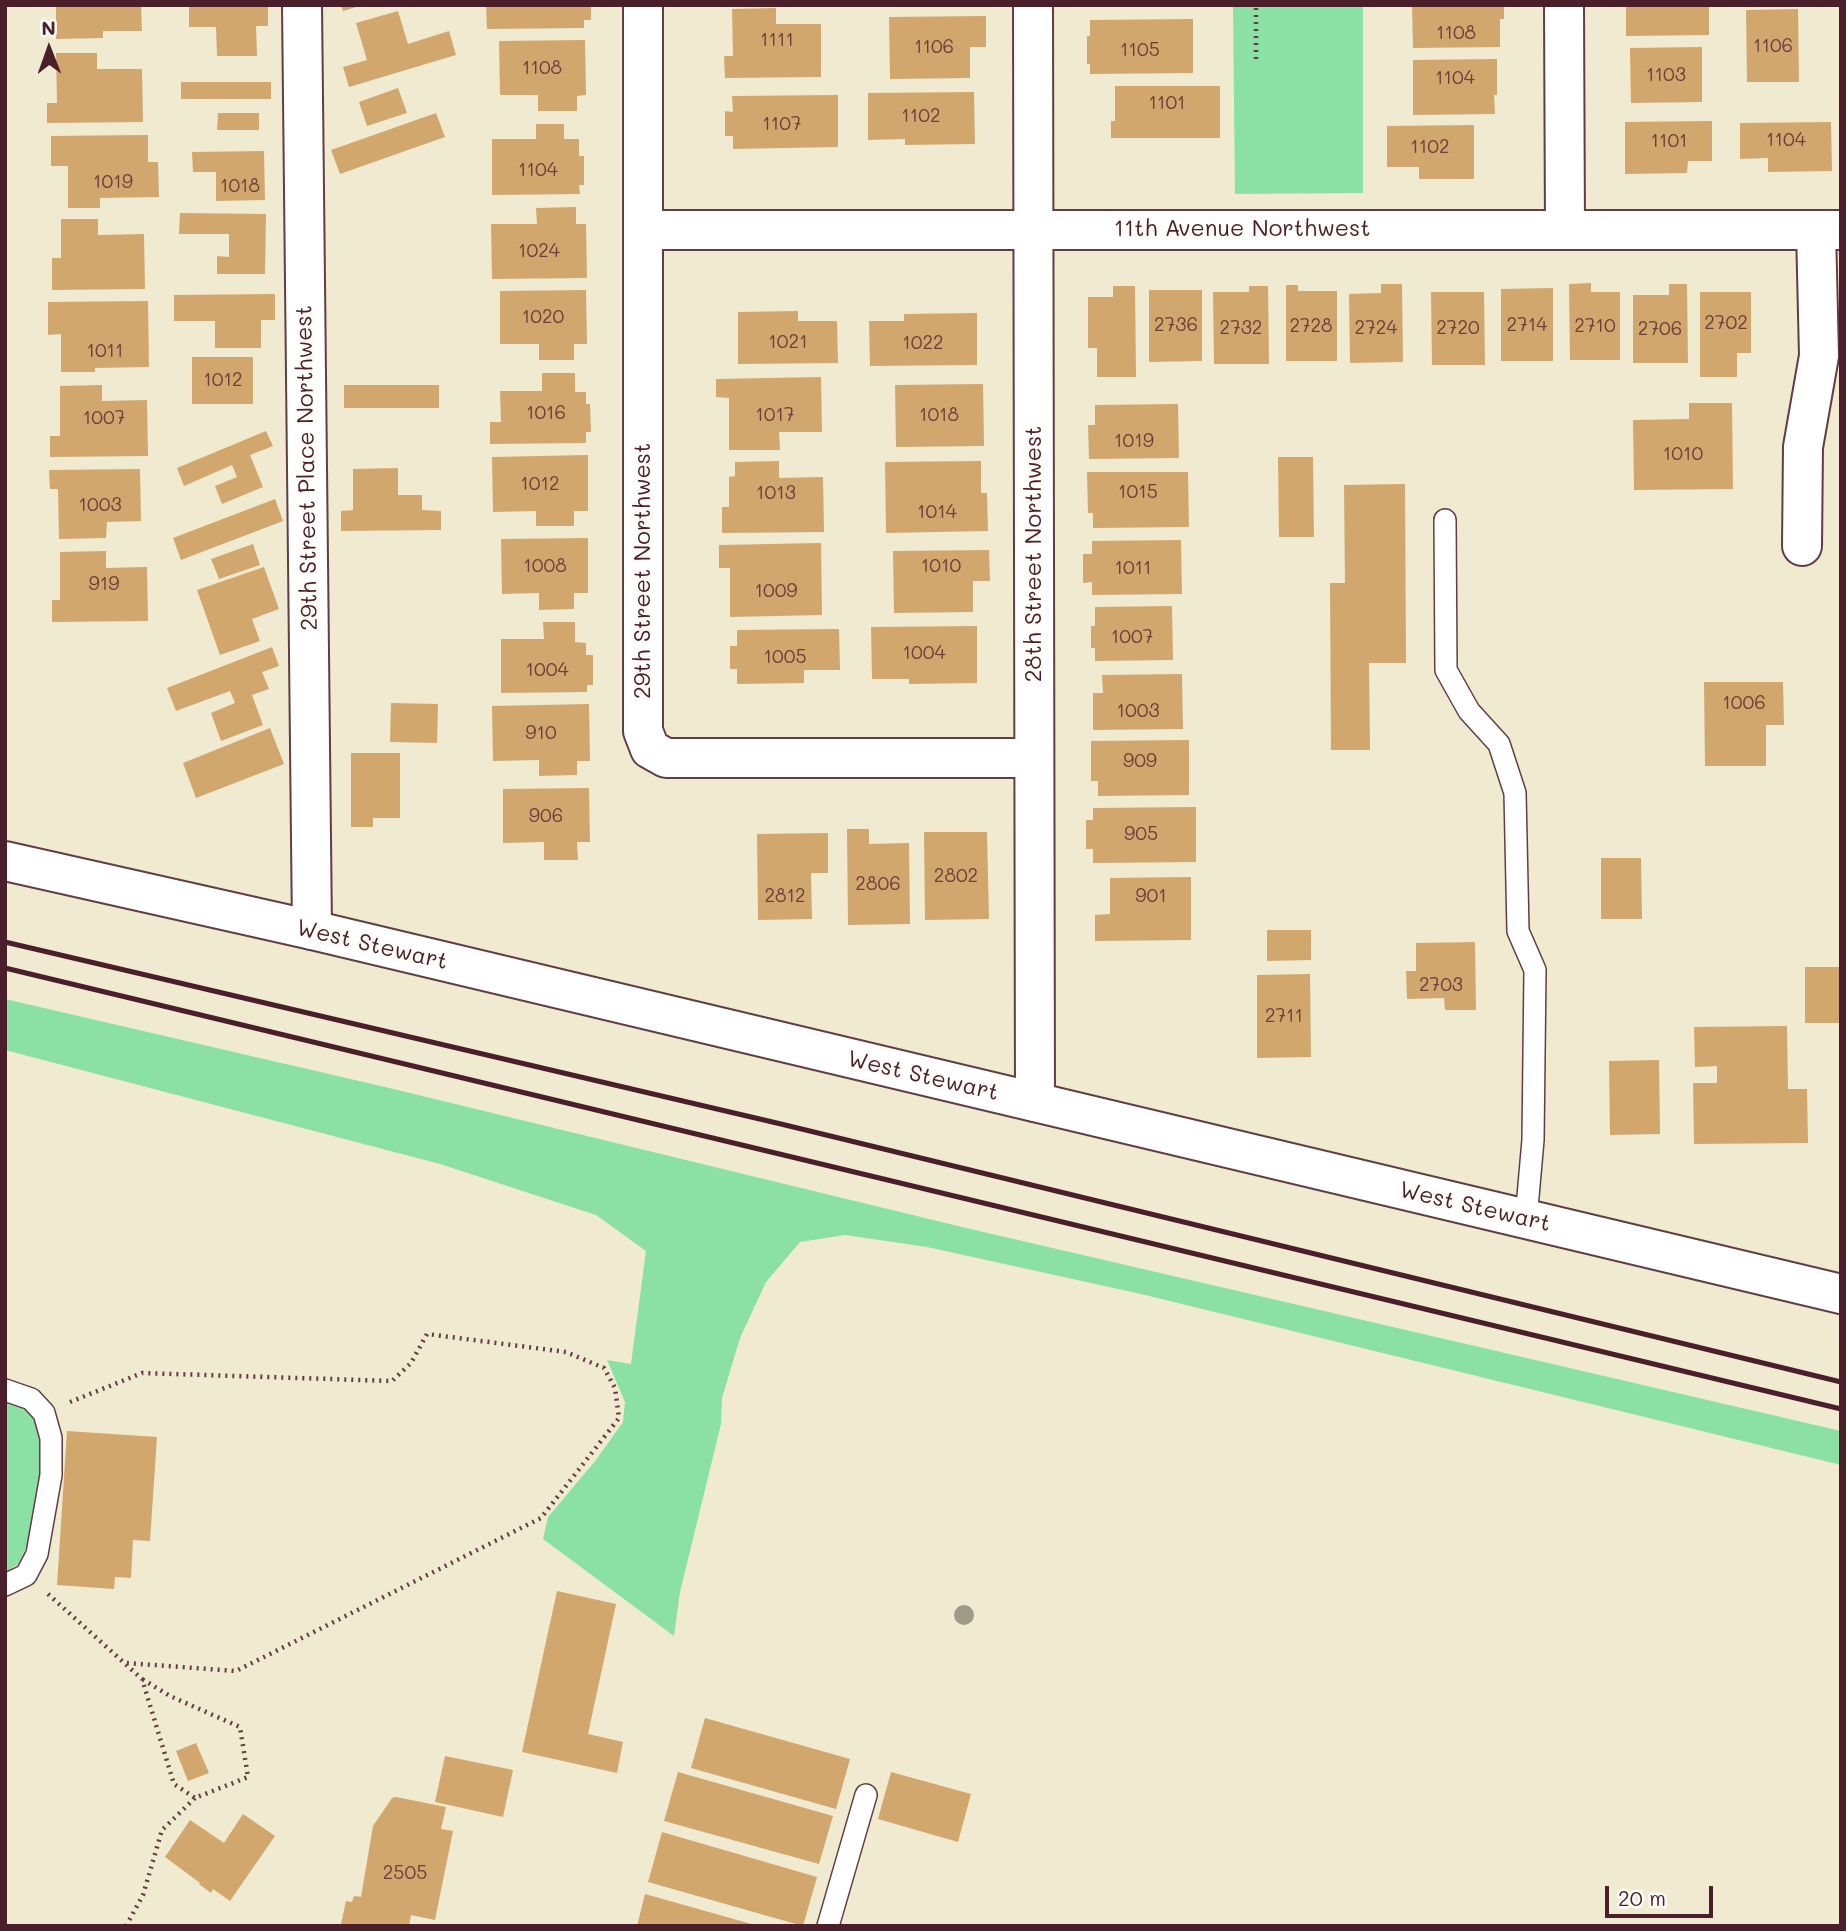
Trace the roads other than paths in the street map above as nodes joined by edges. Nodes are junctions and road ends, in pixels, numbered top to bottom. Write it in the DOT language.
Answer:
graph roads {
  1 [pos="302,5"];
  2 [pos="643,5"];
  3 [pos="1033,5"];
  4 [pos="1564,5"];
  5 [pos="1034,229"];
  6 [pos="643,230"];
  7 [pos="1565,230"];
  8 [pos="1828,230"];
  9 [pos="1445,520"];
  10 [pos="1802,546"];
  11 [pos="1034,758"];
  12 [pos="5,861"];
  13 [pos="312,930"];
  14 [pos="1035,1102"];
  15 [pos="1526,1219"];
  16 [pos="1841,1294"];
  17 [pos="5,1390"];
  18 [pos="5,1585"];
  19 [pos="866,1794"];
  20 [pos="828,1926"];
  1 -- 13 [label="street, 29th Street Place Northwest"];
  2 -- 6 [label="street, 29th Street Northwest"];
  3 -- 5 [label="street, 28th Street Northwest"];
  4 -- 7 [label="street"];
  5 -- 6 [label="street, 11th Avenue Northwest"];
  5 -- 7 [label="street, 11th Avenue Northwest"];
  5 -- 11 [label="street, 28th Street Northwest"];
  6 -- 11 [label="street, 29th Street Northwest"];
  7 -- 8 [label="street, 11th Avenue Northwest"];
  8 -- 10 [label="street"];
  9 -- 15 [label="lane"];
  11 -- 14 [label="street, 28th Street Northwest"];
  12 -- 13 [label="street, West Stewart"];
  13 -- 14 [label="street, West Stewart"];
  14 -- 15 [label="street, West Stewart"];
  15 -- 16 [label="street, West Stewart"];
  17 -- 18 [label="lane"];
  19 -- 20 [label="lane"];
}
